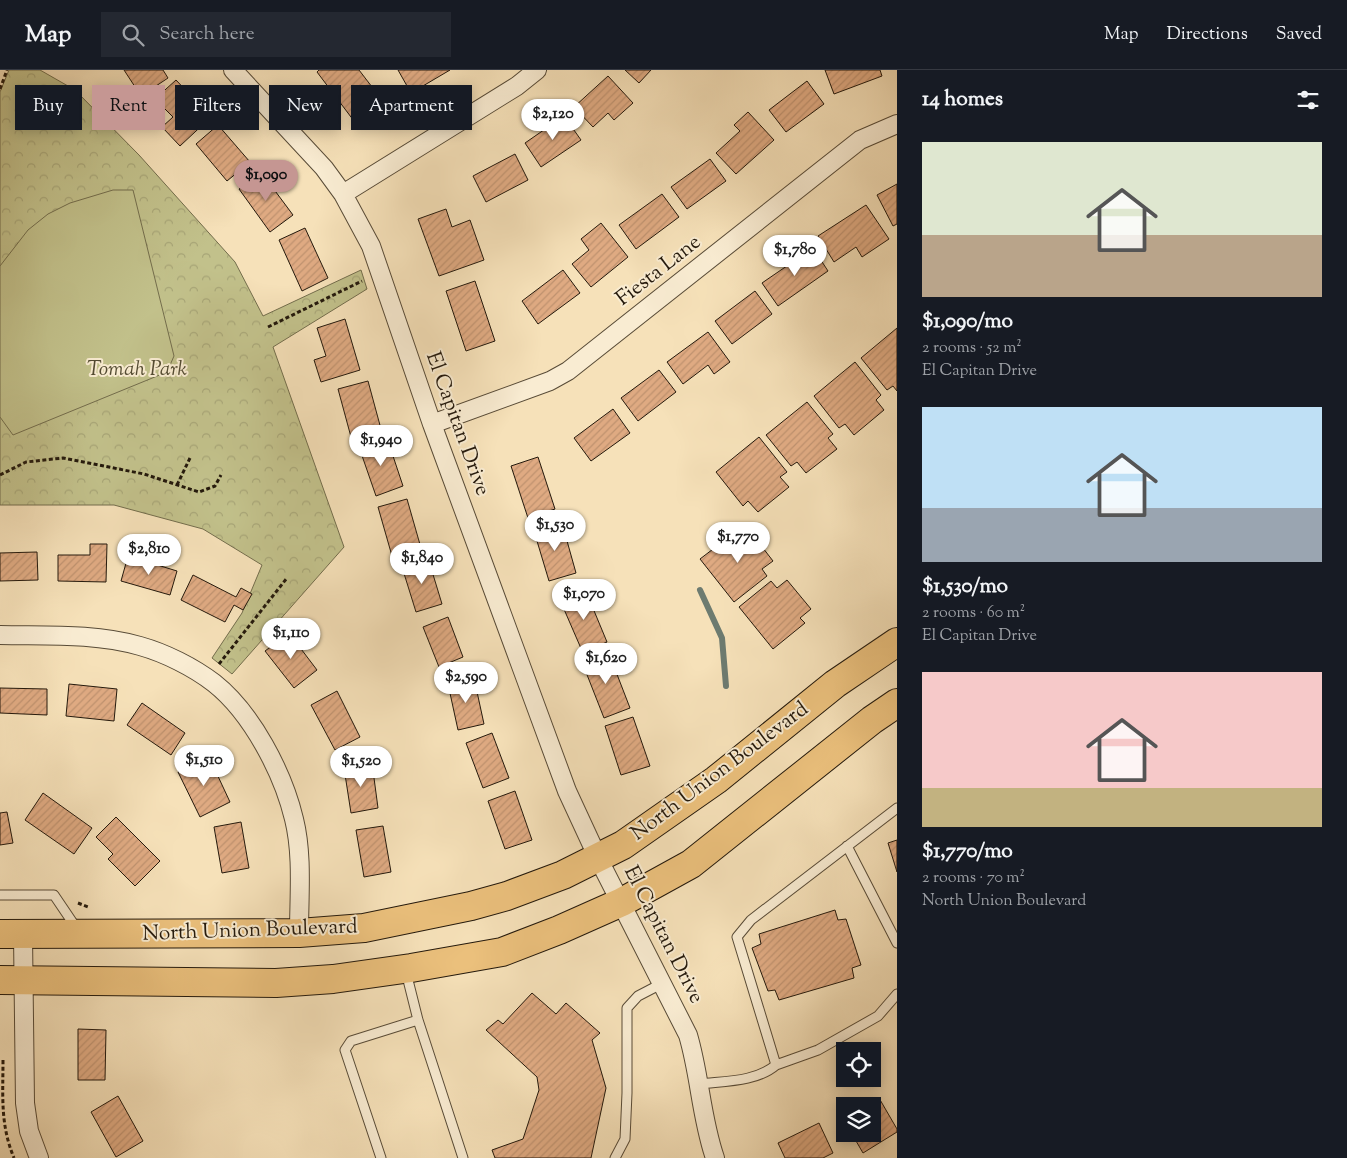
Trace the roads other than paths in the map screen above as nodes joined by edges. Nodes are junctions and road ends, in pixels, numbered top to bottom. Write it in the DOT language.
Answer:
graph roads {
  1 [pos="233,70"];
  2 [pos="537,70"];
  3 [pos="897,124"];
  4 [pos="342,194"];
  5 [pos="432,424"];
  6 [pos="0,635"];
  7 [pos="897,642"];
  8 [pos="897,703"];
  9 [pos="897,808"];
  10 [pos="847,846"];
  11 [pos="598,858"];
  12 [pos="0,895"];
  13 [pos="622,902"];
  14 [pos="300,932"];
  15 [pos="11,934"];
  16 [pos="81,935"];
  17 [pos="897,943"];
  18 [pos="406,969"];
  19 [pos="12,981"];
  20 [pos="663,983"];
  21 [pos="897,994"];
  22 [pos="418,1020"];
  23 [pos="776,1065"];
  24 [pos="700,1084"];
  25 [pos="39,1158"];
  26 [pos="381,1158"];
  27 [pos="464,1158"];
  28 [pos="614,1158"];
  29 [pos="715,1158"];
  1 -- 4 [label="street, El Capitan Drive"];
  2 -- 4 [label="street"];
  3 -- 5 [label="street, Fiesta Lane"];
  4 -- 5 [label="street, El Capitan Drive"];
  5 -- 11 [label="street, El Capitan Drive"];
  6 -- 14 [label="street"];
  7 -- 11 [label="main road, North Union Boulevard"];
  8 -- 13 [label="main road"];
  9 -- 10 [label="lane"];
  10 -- 17 [label="lane"];
  10 -- 23 [label="lane"];
  11 -- 13 [label="street, El Capitan Drive"];
  11 -- 14 [label="main road, North Union Boulevard"];
  12 -- 16 [label="lane"];
  13 -- 18 [label="main road"];
  13 -- 20 [label="street, El Capitan Drive"];
  14 -- 16 [label="main road, North Union Boulevard"];
  15 -- 16 [label="main road, North Union Boulevard"];
  15 -- 19 [label="street"];
  18 -- 19 [label="main road"];
  18 -- 22 [label="lane"];
  19 -- 25 [label="street"];
  20 -- 24 [label="street, El Capitan Drive"];
  20 -- 28 [label="lane"];
  21 -- 23 [label="lane"];
  22 -- 26 [label="lane"];
  22 -- 27 [label="lane"];
  23 -- 24 [label="lane"];
  24 -- 29 [label="street, El Capitan Drive"];
}
